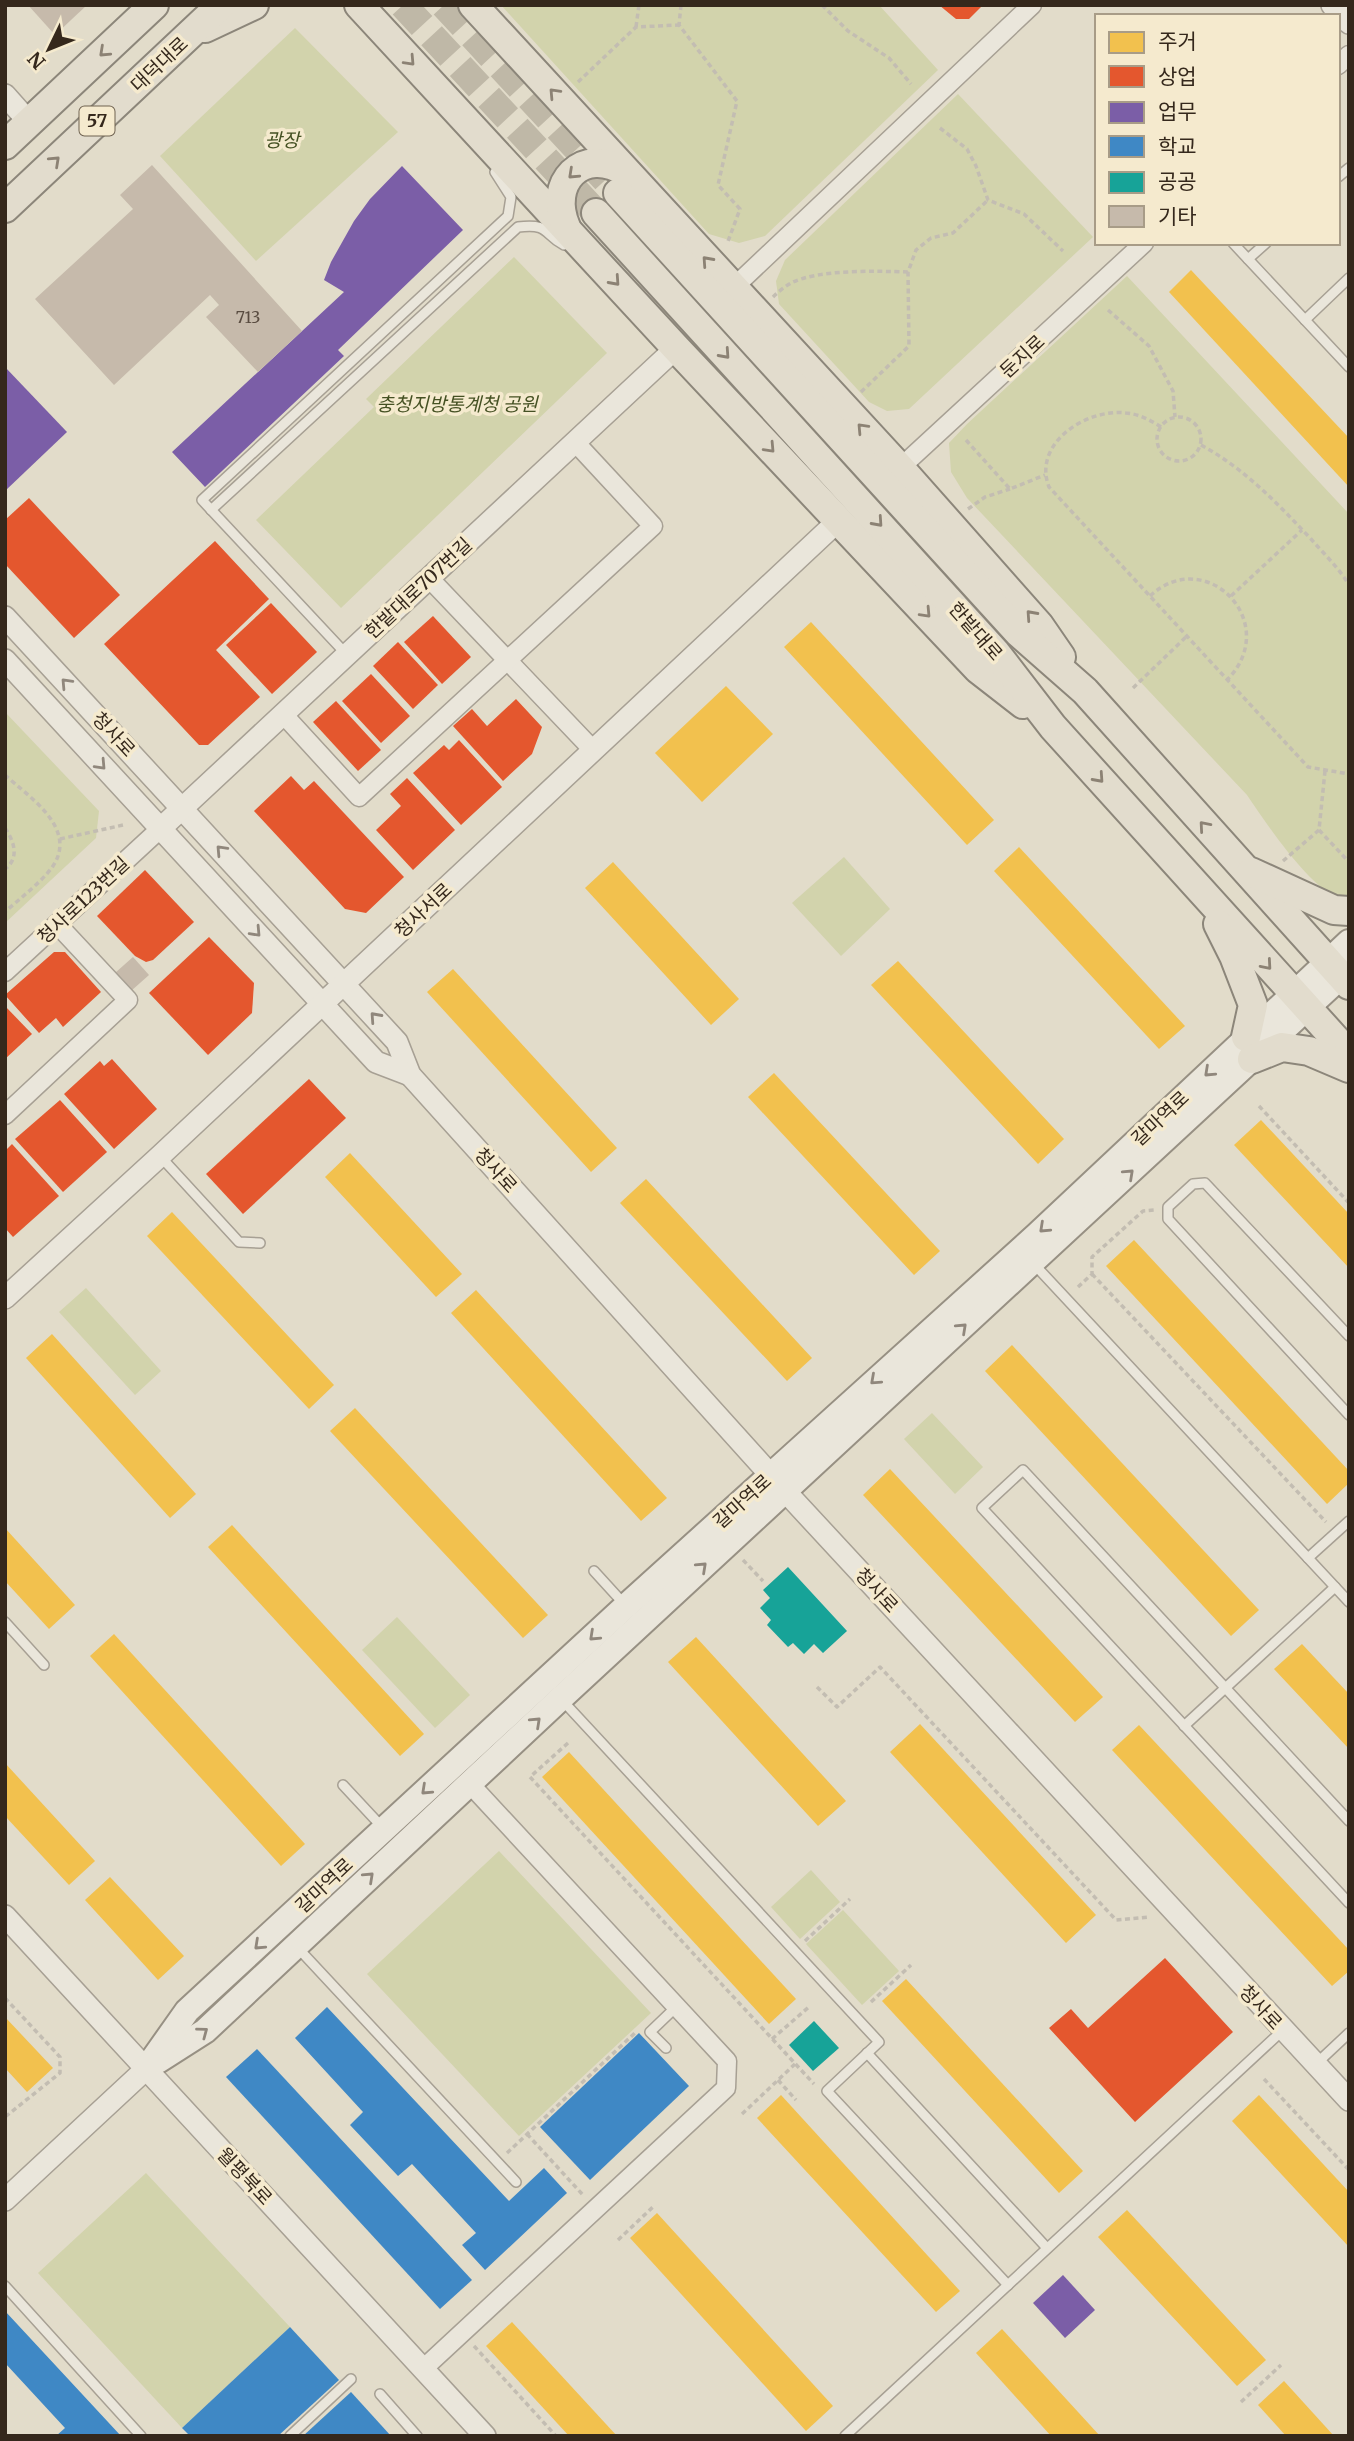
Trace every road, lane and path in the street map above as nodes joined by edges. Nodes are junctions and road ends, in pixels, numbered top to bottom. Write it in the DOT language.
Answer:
graph roads {
  1 [pos="154,5"];
  2 [pos="221,5"];
  3 [pos="254,5"];
  4 [pos="473,5"];
  5 [pos="639,5"];
  6 [pos="681,5"];
  7 [pos="822,5"];
  8 [pos="1032,5"];
  9 [pos="1332,5"];
  10 [pos="356,7"];
  11 [pos="1349,23"];
  12 [pos="679,25"];
  13 [pos="636,27"];
  14 [pos="190,35"];
  15 [pos="911,84"];
  16 [pos="574,86"];
  17 [pos="5,95"];
  18 [pos="30,122"];
  19 [pos="940,128"];
  20 [pos="488,144"];
  21 [pos="5,145"];
  22 [pos="622,183"];
  23 [pos="988,200"];
  24 [pos="5,208"];
  25 [pos="596,213"];
  26 [pos="566,228"];
  27 [pos="1142,245"];
  28 [pos="1235,245"];
  29 [pos="1263,245"];
  30 [pos="725,249"];
  31 [pos="586,250"];
  32 [pos="1063,251"];
  33 [pos="1248,259"];
  34 [pos="908,272"];
  35 [pos="1349,278"];
  36 [pos="732,289"];
  37 [pos="766,302"];
  38 [pos="1108,310"];
  39 [pos="1304,320"];
  40 [pos="676,348"];
  41 [pos="1349,367"];
  42 [pos="852,401"];
  43 [pos="1175,417"];
  44 [pos="1161,427"];
  45 [pos="966,440"];
  46 [pos="576,442"];
  47 [pos="1201,445"];
  48 [pos="900,468"];
  49 [pos="1045,475"];
  50 [pos="1010,489"];
  51 [pos="211,510"];
  52 [pos="965,511"];
  53 [pos="839,520"];
  54 [pos="1302,530"];
  55 [pos="429,578"];
  56 [pos="1349,585"];
  57 [pos="1150,596"];
  58 [pos="1231,596"];
  59 [pos="5,617"];
  60 [pos="1187,636"];
  61 [pos="347,655"];
  62 [pos="5,660"];
  63 [pos="508,660"];
  64 [pos="1227,680"];
  65 [pos="1133,688"];
  66 [pos="1084,691"];
  67 [pos="283,714"];
  68 [pos="1053,727"];
  69 [pos="593,750"];
  70 [pos="1325,771"];
  71 [pos="1349,774"];
  72 [pos="5,775"];
  73 [pos="183,808"];
  74 [pos="123,825"];
  75 [pos="5,828"];
  76 [pos="160,829"];
  77 [pos="1319,830"];
  78 [pos="60,839"];
  79 [pos="1282,862"];
  80 [pos="1349,862"];
  81 [pos="1240,867"];
  82 [pos="5,869"];
  83 [pos="1212,901"];
  84 [pos="1349,911"];
  85 [pos="5,912"];
  86 [pos="57,924"];
  87 [pos="1349,942"];
  88 [pos="5,972"];
  89 [pos="1341,973"];
  90 [pos="344,984"];
  91 [pos="1299,1001"];
  92 [pos="323,1004"];
  93 [pos="1249,1048"];
  94 [pos="1349,1054"];
  95 [pos="1349,1069"];
  96 [pos="410,1074"];
  97 [pos="1259,1106"];
  98 [pos="5,1115"];
  99 [pos="160,1156"];
  100 [pos="1349,1203"];
  101 [pos="1156,1210"];
  102 [pos="260,1243"];
  103 [pos="1033,1263"];
  104 [pos="1092,1274"];
  105 [pos="1079,1287"];
  106 [pos="5,1298"];
  107 [pos="1349,1336"];
  108 [pos="1349,1415"];
  109 [pos="778,1483"];
  110 [pos="1349,1521"];
  111 [pos="1326,1522"];
  112 [pos="742,1558"];
  113 [pos="1308,1558"];
  114 [pos="594,1571"];
  115 [pos="763,1581"];
  116 [pos="1335,1587"];
  117 [pos="1349,1602"];
  118 [pos="626,1606"];
  119 [pos="5,1622"];
  120 [pos="44,1665"];
  121 [pos="817,1687"];
  122 [pos="1226,1688"];
  123 [pos="561,1698"];
  124 [pos="1184,1726"];
  125 [pos="568,1743"];
  126 [pos="470,1784"];
  127 [pos="343,1785"];
  128 [pos="1349,1821"];
  129 [pos="384,1829"];
  130 [pos="850,1899"];
  131 [pos="1349,1903"];
  132 [pos="5,1916"];
  133 [pos="1149,1917"];
  134 [pos="804,1942"];
  135 [pos="296,1945"];
  136 [pos="911,1965"];
  137 [pos="5,1997"];
  138 [pos="871,2002"];
  139 [pos="810,2006"];
  140 [pos="676,2007"];
  141 [pos="1283,2030"];
  142 [pos="650,2032"];
  143 [pos="1349,2033"];
  144 [pos="772,2039"];
  145 [pos="666,2048"];
  146 [pos="867,2053"];
  147 [pos="795,2064"];
  148 [pos="1315,2064"];
  149 [pos="146,2069"];
  150 [pos="1264,2079"];
  151 [pos="778,2080"];
  152 [pos="814,2084"];
  153 [pos="796,2100"];
  154 [pos="1349,2100"];
  155 [pos="742,2114"];
  156 [pos="5,2117"];
  157 [pos="527,2134"];
  158 [pos="498,2162"];
  159 [pos="1349,2170"];
  160 [pos="516,2182"];
  161 [pos="587,2199"];
  162 [pos="5,2200"];
  163 [pos="655,2205"];
  164 [pos="618,2239"];
  165 [pos="1047,2248"];
  166 [pos="1008,2285"];
  167 [pos="5,2286"];
  168 [pos="473,2345"];
  169 [pos="1281,2365"];
  170 [pos="423,2369"];
  171 [pos="351,2379"];
  172 [pos="380,2394"];
  173 [pos="1241,2402"];
  174 [pos="476,2433"];
  175 [pos="141,2436"];
  176 [pos="290,2436"];
  177 [pos="417,2436"];
  178 [pos="556,2436"];
  179 [pos="845,2436"];
  1 -- 18 [label="main road, 57, one-way"];
  2 -- 14 [label="main road, 대덕대로 / 57"];
  3 -- 14 [label="main road"];
  22 -- 4 [label="main road, one-way"];
  5 -- 13 [label="path"];
  6 -- 12 [label="path"];
  7 -- 15 [label="path"];
  8 -- 36 [label="street"];
  9 -- 11 [label="street"];
  10 -- 20 [label="main road, one-way"];
  12 -- 13 [label="path"];
  12 -- 30 [label="path"];
  13 -- 16 [label="path"];
  24 -- 14 [label="main road, 대덕대로 / 57, one-way"];
  17 -- 18 [label="street"];
  18 -- 21 [label="main road, 57"];
  19 -- 23 [label="path"];
  20 -- 26 [label="main road"];
  20 -- 51 [label="lane"];
  22 -- 26 [label="main road, one-way"];
  36 -- 22 [label="main road, one-way"];
  22 -- 66 [label="main road, 한밭대로"];
  23 -- 32 [label="path"];
  23 -- 34 [label="path"];
  25 -- 68 [label="main road, 한밭대로, one-way"];
  26 -- 31 [label="main road"];
  27 -- 48 [label="street, 둔지로"];
  28 -- 33 [label="lane"];
  29 -- 33 [label="lane"];
  31 -- 40 [label="main road, one-way"];
  31 -- 51 [label="lane"];
  33 -- 39 [label="lane"];
  34 -- 37 [label="path"];
  34 -- 42 [label="path"];
  35 -- 39 [label="lane"];
  48 -- 36 [label="main road, one-way"];
  38 -- 43 [label="path"];
  39 -- 41 [label="lane"];
  40 -- 46 [label="street, 한밭대로707번길"];
  40 -- 53 [label="main road, one-way"];
  43 -- 44 [label="path"];
  43 -- 47 [label="path"];
  44 -- 47 [label="path"];
  44 -- 49 [label="path"];
  45 -- 50 [label="path"];
  46 -- 55 [label="street, 한밭대로707번길"];
  46 -- 63 [label="street"];
  47 -- 54 [label="path"];
  66 -- 48 [label="main road, one-way"];
  49 -- 50 [label="path"];
  49 -- 57 [label="path"];
  50 -- 52 [label="path"];
  51 -- 61 [label="lane"];
  53 -- 68 [label="main road, one-way"];
  53 -- 69 [label="street, 청사서로"];
  54 -- 56 [label="path"];
  54 -- 58 [label="path"];
  55 -- 61 [label="street, 한밭대로707번길"];
  55 -- 63 [label="street"];
  57 -- 58 [label="path"];
  57 -- 60 [label="path"];
  58 -- 64 [label="path"];
  73 -- 59 [label="street, 청사로, one-way"];
  60 -- 64 [label="path"];
  60 -- 65 [label="path"];
  61 -- 67 [label="street, 한밭대로707번길"];
  62 -- 76 [label="street, 청사로, one-way"];
  63 -- 67 [label="street"];
  63 -- 69 [label="street"];
  64 -- 70 [label="path"];
  81 -- 66 [label="main road, 한밭대로, one-way"];
  67 -- 73 [label="street, 한밭대로707번길"];
  68 -- 83 [label="main road, 한밭대로, one-way"];
  69 -- 90 [label="street, 청사서로"];
  70 -- 71 [label="path"];
  70 -- 77 [label="path"];
  72 -- 78 [label="path"];
  73 -- 76 [label="street, 한밭대로707번길"];
  90 -- 73 [label="street, 청사로, one-way"];
  74 -- 78 [label="path"];
  75 -- 82 [label="path"];
  76 -- 86 [label="street, 청사로123번길"];
  76 -- 92 [label="street, 청사로, one-way"];
  77 -- 79 [label="path"];
  77 -- 80 [label="path"];
  78 -- 85 [label="path"];
  81 -- 84 [label="main road"];
  81 -- 89 [label="main road, 한밭대로"];
  83 -- 91 [label="main road, 한밭대로, one-way"];
  83 -- 93 [label="main road"];
  86 -- 88 [label="street, 청사로123번길"];
  86 -- 98 [label="street"];
  87 -- 89 [label="main road, 갈마역로"];
  89 -- 91 [label="main road, 갈마역로"];
  90 -- 92 [label="street, 청사서로"];
  96 -- 90 [label="street, 청사로, one-way"];
  91 -- 93 [label="main road, 갈마역로"];
  91 -- 94 [label="main road, 한밭대로"];
  92 -- 96 [label="street, 청사로"];
  92 -- 99 [label="street, 청사서로"];
  93 -- 95 [label="main road"];
  103 -- 93 [label="main road, 갈마역로, one-way"];
  93 -- 109 [label="main road, 갈마역로, one-way"];
  96 -- 109 [label="street, 청사로"];
  97 -- 100 [label="path"];
  99 -- 102 [label="lane"];
  99 -- 106 [label="street, 청사서로"];
  101 -- 104 [label="path"];
  109 -- 103 [label="main road, 갈마역로, one-way"];
  103 -- 113 [label="lane"];
  104 -- 105 [label="path"];
  104 -- 111 [label="path"];
  107 -- 108 [label="lane"];
  109 -- 118 [label="main road, 갈마역로"];
  123 -- 109 [label="main road, 갈마역로, one-way"];
  109 -- 141 [label="street, 청사로"];
  110 -- 113 [label="lane"];
  112 -- 115 [label="path"];
  113 -- 116 [label="lane"];
  114 -- 118 [label="lane"];
  116 -- 117 [label="lane"];
  116 -- 122 [label="lane"];
  118 -- 129 [label="main road, 갈마역로, one-way"];
  119 -- 120 [label="lane"];
  121 -- 133 [label="path"];
  122 -- 124 [label="lane"];
  122 -- 124 [label="lane"];
  122 -- 128 [label="lane"];
  126 -- 123 [label="main road, 갈마역로, one-way"];
  123 -- 146 [label="lane"];
  124 -- 131 [label="lane"];
  125 -- 144 [label="path"];
  135 -- 126 [label="main road, 갈마역로, one-way"];
  126 -- 140 [label="street"];
  127 -- 129 [label="lane"];
  129 -- 149 [label="main road, 갈마역로, one-way"];
  130 -- 134 [label="path"];
  132 -- 149 [label="street, 월평북로"];
  149 -- 135 [label="main road, 갈마역로, one-way"];
  135 -- 158 [label="lane"];
  136 -- 138 [label="path"];
  137 -- 156 [label="path"];
  139 -- 144 [label="path"];
  140 -- 142 [label="lane"];
  140 -- 170 [label="street"];
  141 -- 148 [label="street, 청사로"];
  141 -- 165 [label="lane"];
  142 -- 145 [label="lane"];
  142 -- 157 [label="path"];
  143 -- 148 [label="lane"];
  144 -- 147 [label="path"];
  146 -- 165 [label="lane"];
  146 -- 166 [label="lane"];
  147 -- 151 [label="path"];
  147 -- 152 [label="path"];
  148 -- 154 [label="street, 청사로"];
  149 -- 162 [label="street, 갈마역로"];
  149 -- 170 [label="street, 월평북로"];
  150 -- 159 [label="path"];
  151 -- 153 [label="path"];
  151 -- 155 [label="path"];
  157 -- 158 [label="path"];
  157 -- 161 [label="path"];
  158 -- 160 [label="lane"];
  163 -- 164 [label="path"];
  165 -- 166 [label="lane"];
  166 -- 179 [label="lane"];
  167 -- 175 [label="lane"];
  168 -- 178 [label="path"];
  169 -- 173 [label="path"];
  170 -- 174 [label="street, 월평북로"];
  171 -- 176 [label="lane"];
  172 -- 177 [label="lane"];
}
